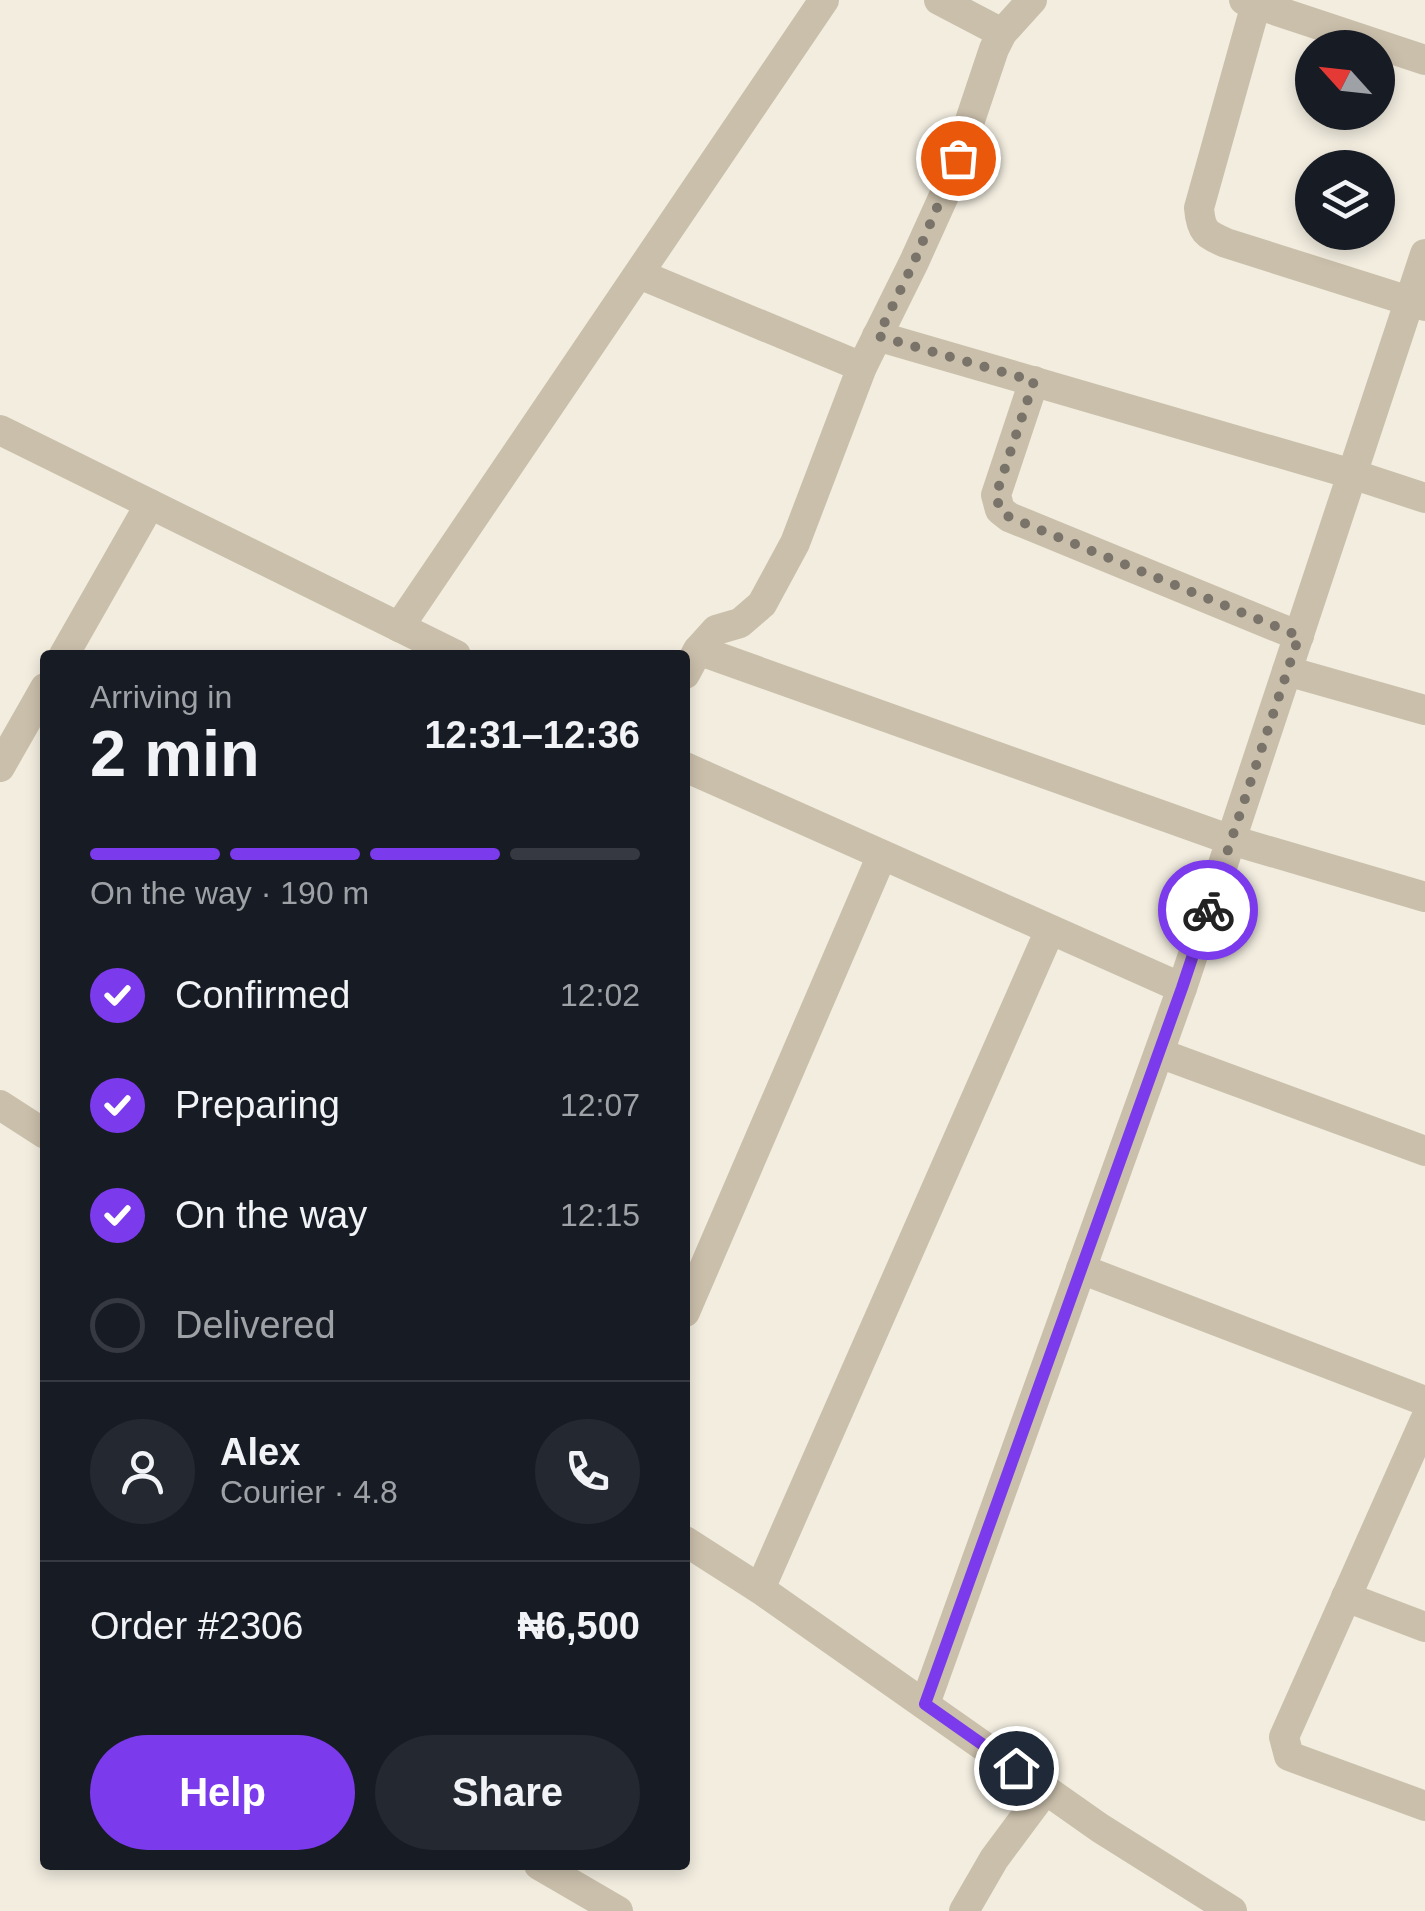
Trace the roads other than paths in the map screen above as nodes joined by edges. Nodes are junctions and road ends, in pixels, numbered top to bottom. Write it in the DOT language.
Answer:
graph roads {
  1 [pos="824,0"];
  2 [pos="939,0"];
  3 [pos="1032,0"];
  4 [pos="1250,2"];
  5 [pos="1002,33"];
  6 [pos="1425,60"];
  7 [pos="1425,254"];
  8 [pos="639,274"];
  9 [pos="1417,304"];
  10 [pos="878,336"];
  11 [pos="862,367"];
  12 [pos="1034,381"];
  13 [pos="0,430"];
  14 [pos="1352,474"];
  15 [pos="1425,498"];
  16 [pos="150,504"];
  17 [pos="399,627"];
  18 [pos="1299,636"];
  19 [pos="67,650"];
  20 [pos="446,650"];
  21 [pos="692,662"];
  22 [pos="1287,671"];
  23 [pos="40,693"];
  24 [pos="1425,710"];
  25 [pos="12,720"];
  26 [pos="0,768"];
  27 [pos="690,769"];
  28 [pos="1231,840"];
  29 [pos="882,855"];
  30 [pos="1425,896"];
  31 [pos="1050,930"];
  32 [pos="1182,988"];
  33 [pos="1159,1053"];
  34 [pos="0,1104"];
  35 [pos="40,1131"];
  36 [pos="1425,1151"];
  37 [pos="1081,1268"];
  38 [pos="690,1300"];
  39 [pos="1425,1401"];
  40 [pos="1425,1420"];
  41 [pos="690,1544"];
  42 [pos="760,1589"];
  43 [pos="1346,1597"];
  44 [pos="1425,1628"];
  45 [pos="925,1704"];
  46 [pos="1046,1790"];
  47 [pos="1425,1806"];
  48 [pos="548,1870"];
  49 [pos="618,1911"];
  50 [pos="964,1911"];
  51 [pos="1232,1911"];
  1 -- 8 [label="street"];
  2 -- 5 [label="street"];
  3 -- 5 [label="street"];
  4 -- 6 [label="street"];
  4 -- 9 [label="street"];
  5 -- 10 [label="street"];
  7 -- 9 [label="street"];
  8 -- 11 [label="street"];
  8 -- 17 [label="street"];
  9 -- 14 [label="street"];
  10 -- 11 [label="street"];
  10 -- 12 [label="street"];
  11 -- 21 [label="street"];
  12 -- 14 [label="street"];
  12 -- 18 [label="street"];
  13 -- 16 [label="street"];
  14 -- 15 [label="street"];
  14 -- 18 [label="street"];
  16 -- 17 [label="street"];
  16 -- 19 [label="street"];
  17 -- 20 [label="street"];
  18 -- 22 [label="street"];
  21 -- 28 [label="street"];
  22 -- 24 [label="street"];
  22 -- 28 [label="street"];
  23 -- 25 [label="street"];
  25 -- 26 [label="street"];
  27 -- 29 [label="street"];
  28 -- 30 [label="street"];
  28 -- 32 [label="street"];
  29 -- 31 [label="street"];
  29 -- 38 [label="street"];
  31 -- 32 [label="street"];
  31 -- 42 [label="street"];
  32 -- 33 [label="street"];
  33 -- 36 [label="street"];
  33 -- 37 [label="street"];
  34 -- 35 [label="street"];
  37 -- 39 [label="street"];
  37 -- 45 [label="street"];
  40 -- 43 [label="street"];
  41 -- 42 [label="street"];
  42 -- 45 [label="street"];
  43 -- 44 [label="street"];
  43 -- 47 [label="street"];
  45 -- 46 [label="street"];
  46 -- 50 [label="street"];
  46 -- 51 [label="street"];
  48 -- 49 [label="street"];
}
